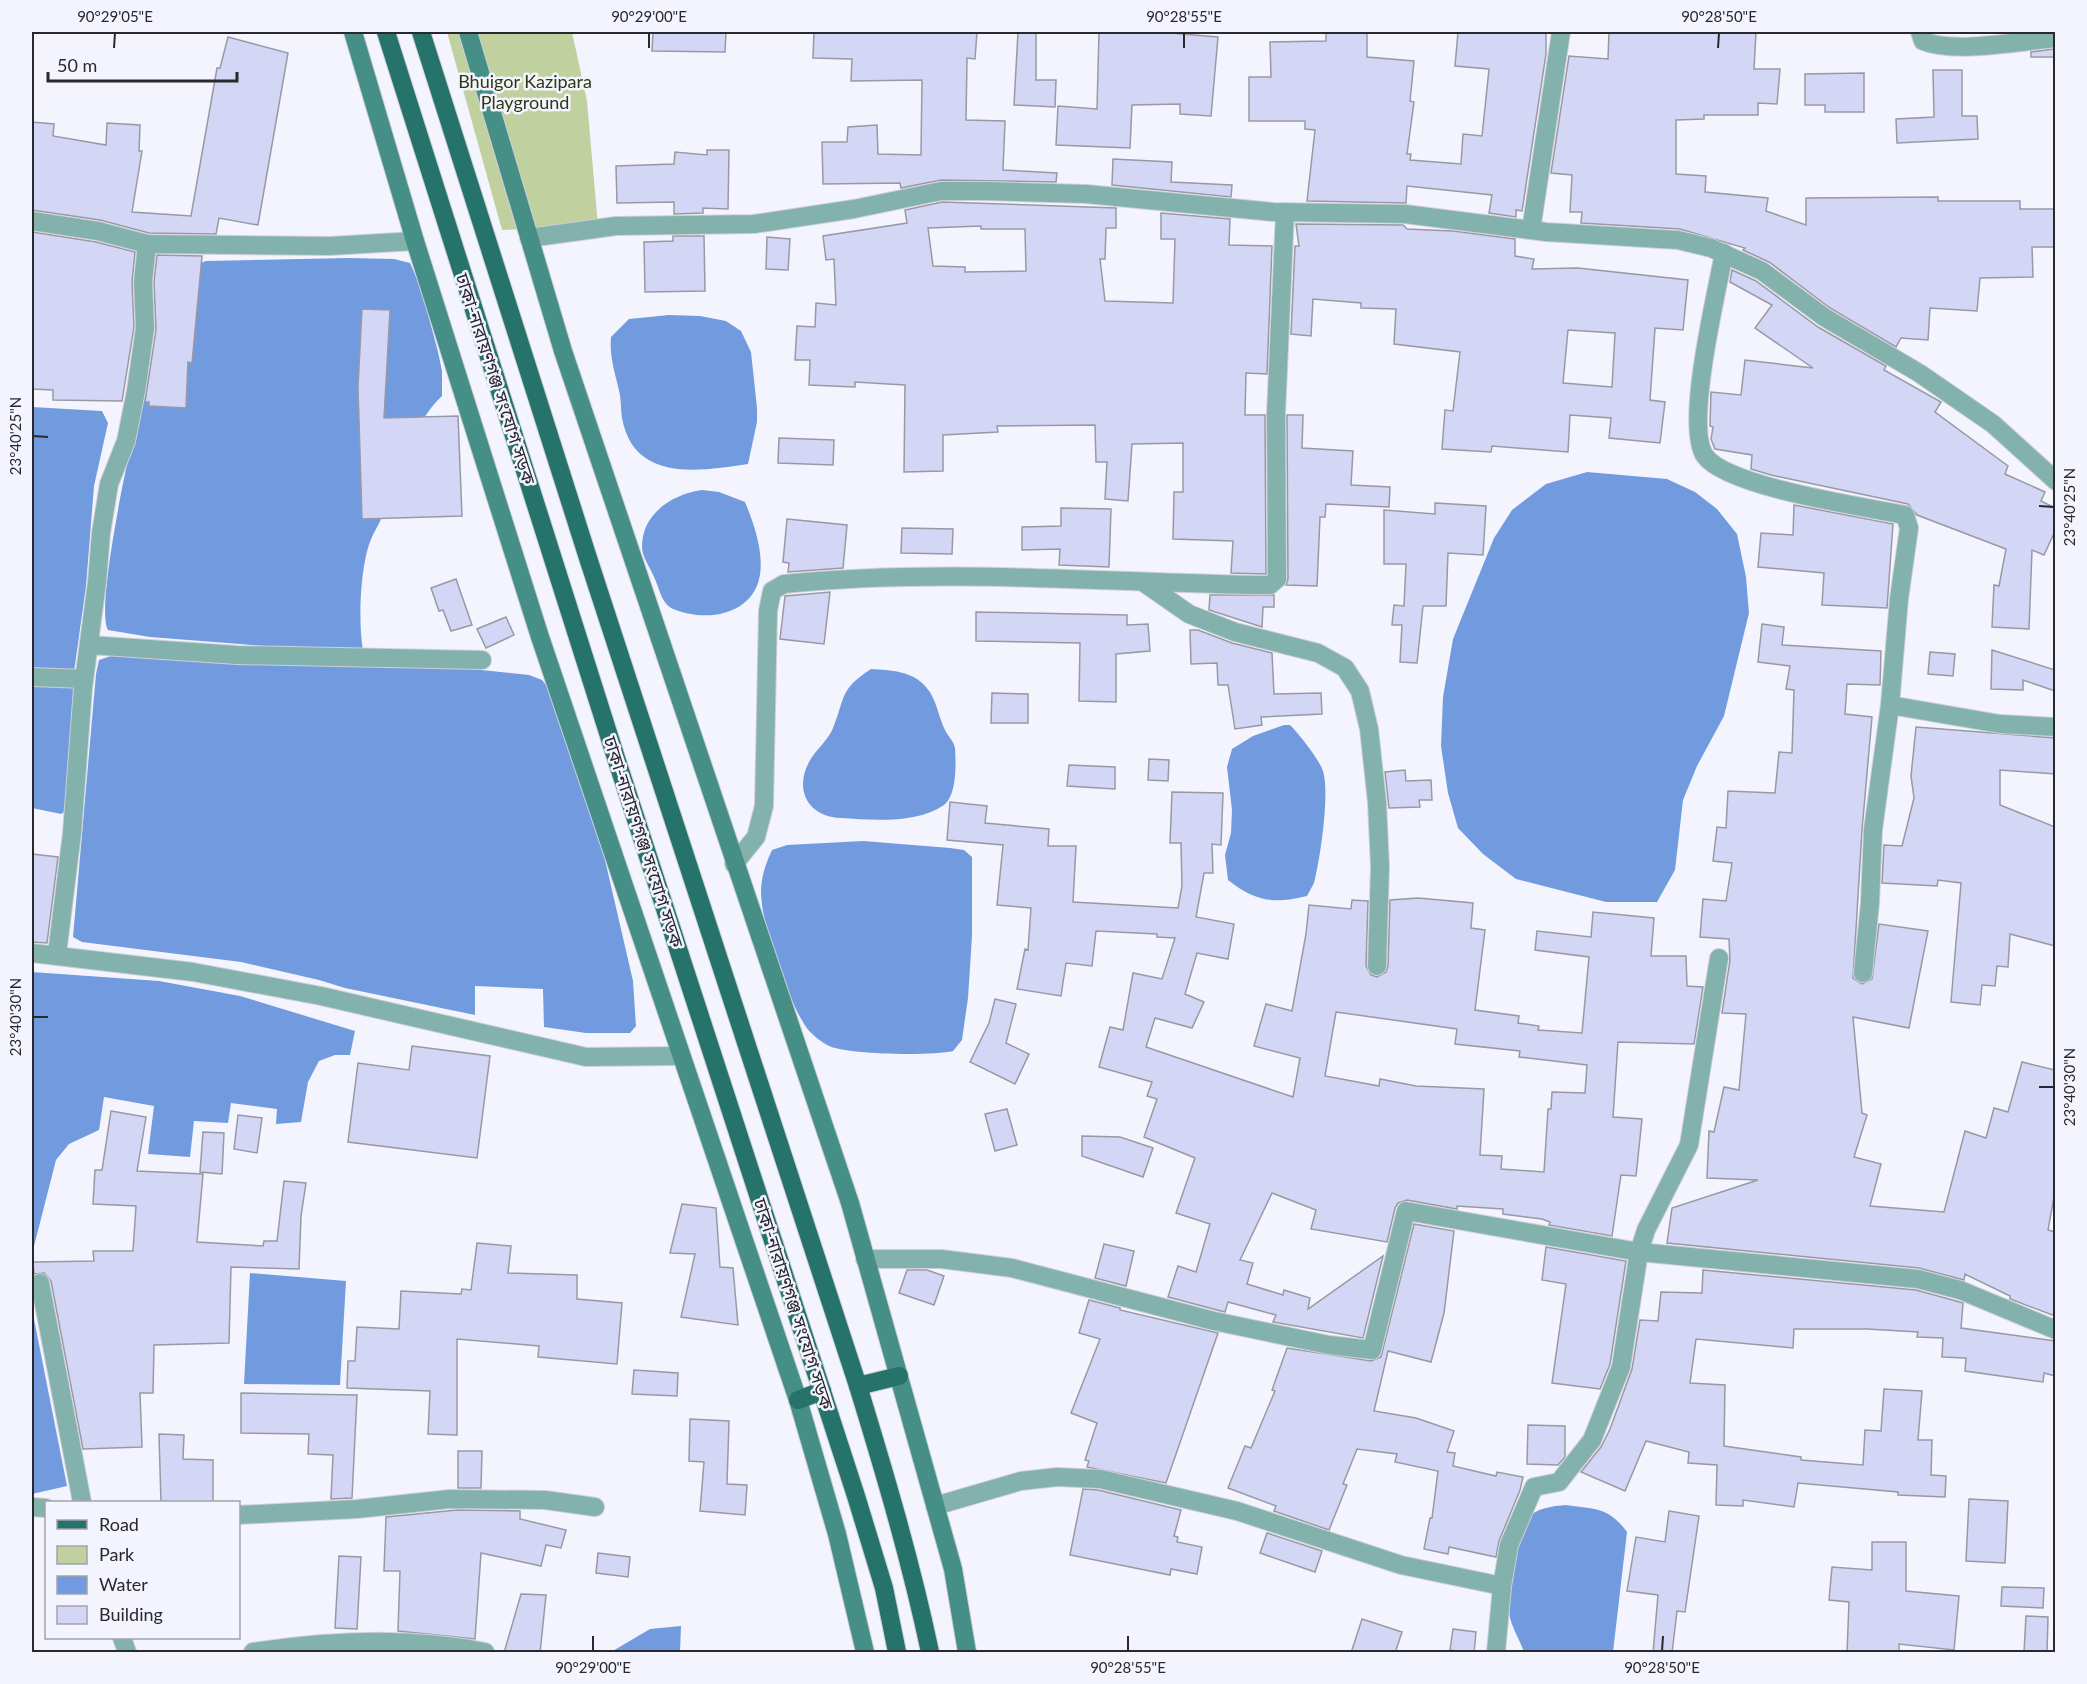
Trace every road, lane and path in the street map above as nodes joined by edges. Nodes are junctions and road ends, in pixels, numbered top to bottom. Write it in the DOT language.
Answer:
graph roads {
  1 [pos="353,32"];
  2 [pos="386,32"];
  3 [pos="421,32"];
  4 [pos="468,32"];
  5 [pos="1561,32"];
  6 [pos="1920,32"];
  7 [pos="2055,39"];
  8 [pos="1286,212"];
  9 [pos="32,221"];
  10 [pos="1531,230"];
  11 [pos="529,238"];
  12 [pos="416,241"];
  13 [pos="147,244"];
  14 [pos="1724,253"];
  15 [pos="2055,481"];
  16 [pos="1143,582"];
  17 [pos="89,645"];
  18 [pos="482,660"];
  19 [pos="32,677"];
  20 [pos="84,679"];
  21 [pos="1890,705"];
  22 [pos="2055,727"];
  23 [pos="734,864"];
  24 [pos="32,953"];
  25 [pos="57,954"];
  26 [pos="1719,958"];
  27 [pos="1377,966"];
  28 [pos="1863,973"];
  29 [pos="680,1056"];
  30 [pos="1639,1252"];
  31 [pos="866,1259"];
  32 [pos="40,1283"];
  33 [pos="2055,1330"];
  34 [pos="899,1376"];
  35 [pos="858,1386"];
  36 [pos="822,1391"];
  37 [pos="798,1400"];
  38 [pos="82,1501"];
  39 [pos="935,1506"];
  40 [pos="595,1507"];
  41 [pos="240,1515"];
  42 [pos="1502,1586"];
  43 [pos="253,1653"];
  44 [pos="485,1653"];
  45 [pos="865,1653"];
  46 [pos="897,1653"];
  47 [pos="930,1653"];
  48 [pos="967,1653"];
  49 [pos="1496,1653"];
  1 -- 12 [label="street"];
  2 -- 36 [label="main road, ঢাকা-নারায়ণগঞ্জ সংযোগ সড়ক"];
  3 -- 35 [label="main road, ঢাকা-নারায়ণগঞ্জ সংযোগ সড়ক"];
  4 -- 11 [label="street"];
  5 -- 10 [label="street"];
  6 -- 7 [label="street"];
  8 -- 10 [label="street"];
  8 -- 11 [label="street"];
  8 -- 16 [label="street"];
  9 -- 13 [label="street"];
  10 -- 14 [label="street"];
  11 -- 23 [label="street"];
  12 -- 13 [label="street"];
  12 -- 29 [label="street"];
  13 -- 17 [label="street"];
  14 -- 15 [label="street"];
  14 -- 21 [label="street"];
  16 -- 23 [label="street"];
  16 -- 27 [label="street"];
  17 -- 18 [label="street"];
  17 -- 20 [label="street"];
  19 -- 20 [label="street"];
  20 -- 25 [label="street"];
  21 -- 22 [label="street"];
  21 -- 28 [label="street"];
  23 -- 31 [label="street"];
  24 -- 25 [label="street"];
  25 -- 29 [label="street"];
  26 -- 30 [label="street"];
  29 -- 37 [label="street"];
  30 -- 31 [label="street"];
  30 -- 33 [label="street"];
  30 -- 42 [label="street"];
  31 -- 34 [label="street"];
  32 -- 38 [label="street"];
  34 -- 35 [label="main road"];
  34 -- 39 [label="street"];
  35 -- 47 [label="main road, ঢাকা-নারায়ণগঞ্জ সংযোগ সড়ক"];
  36 -- 37 [label="main road"];
  36 -- 46 [label="main road, ঢাকা-নারায়ণগঞ্জ সংযোগ সড়ক"];
  37 -- 45 [label="street"];
  39 -- 42 [label="street"];
  39 -- 48 [label="street"];
  40 -- 41 [label="street"];
  42 -- 49 [label="street"];
  43 -- 44 [label="street"];
}
